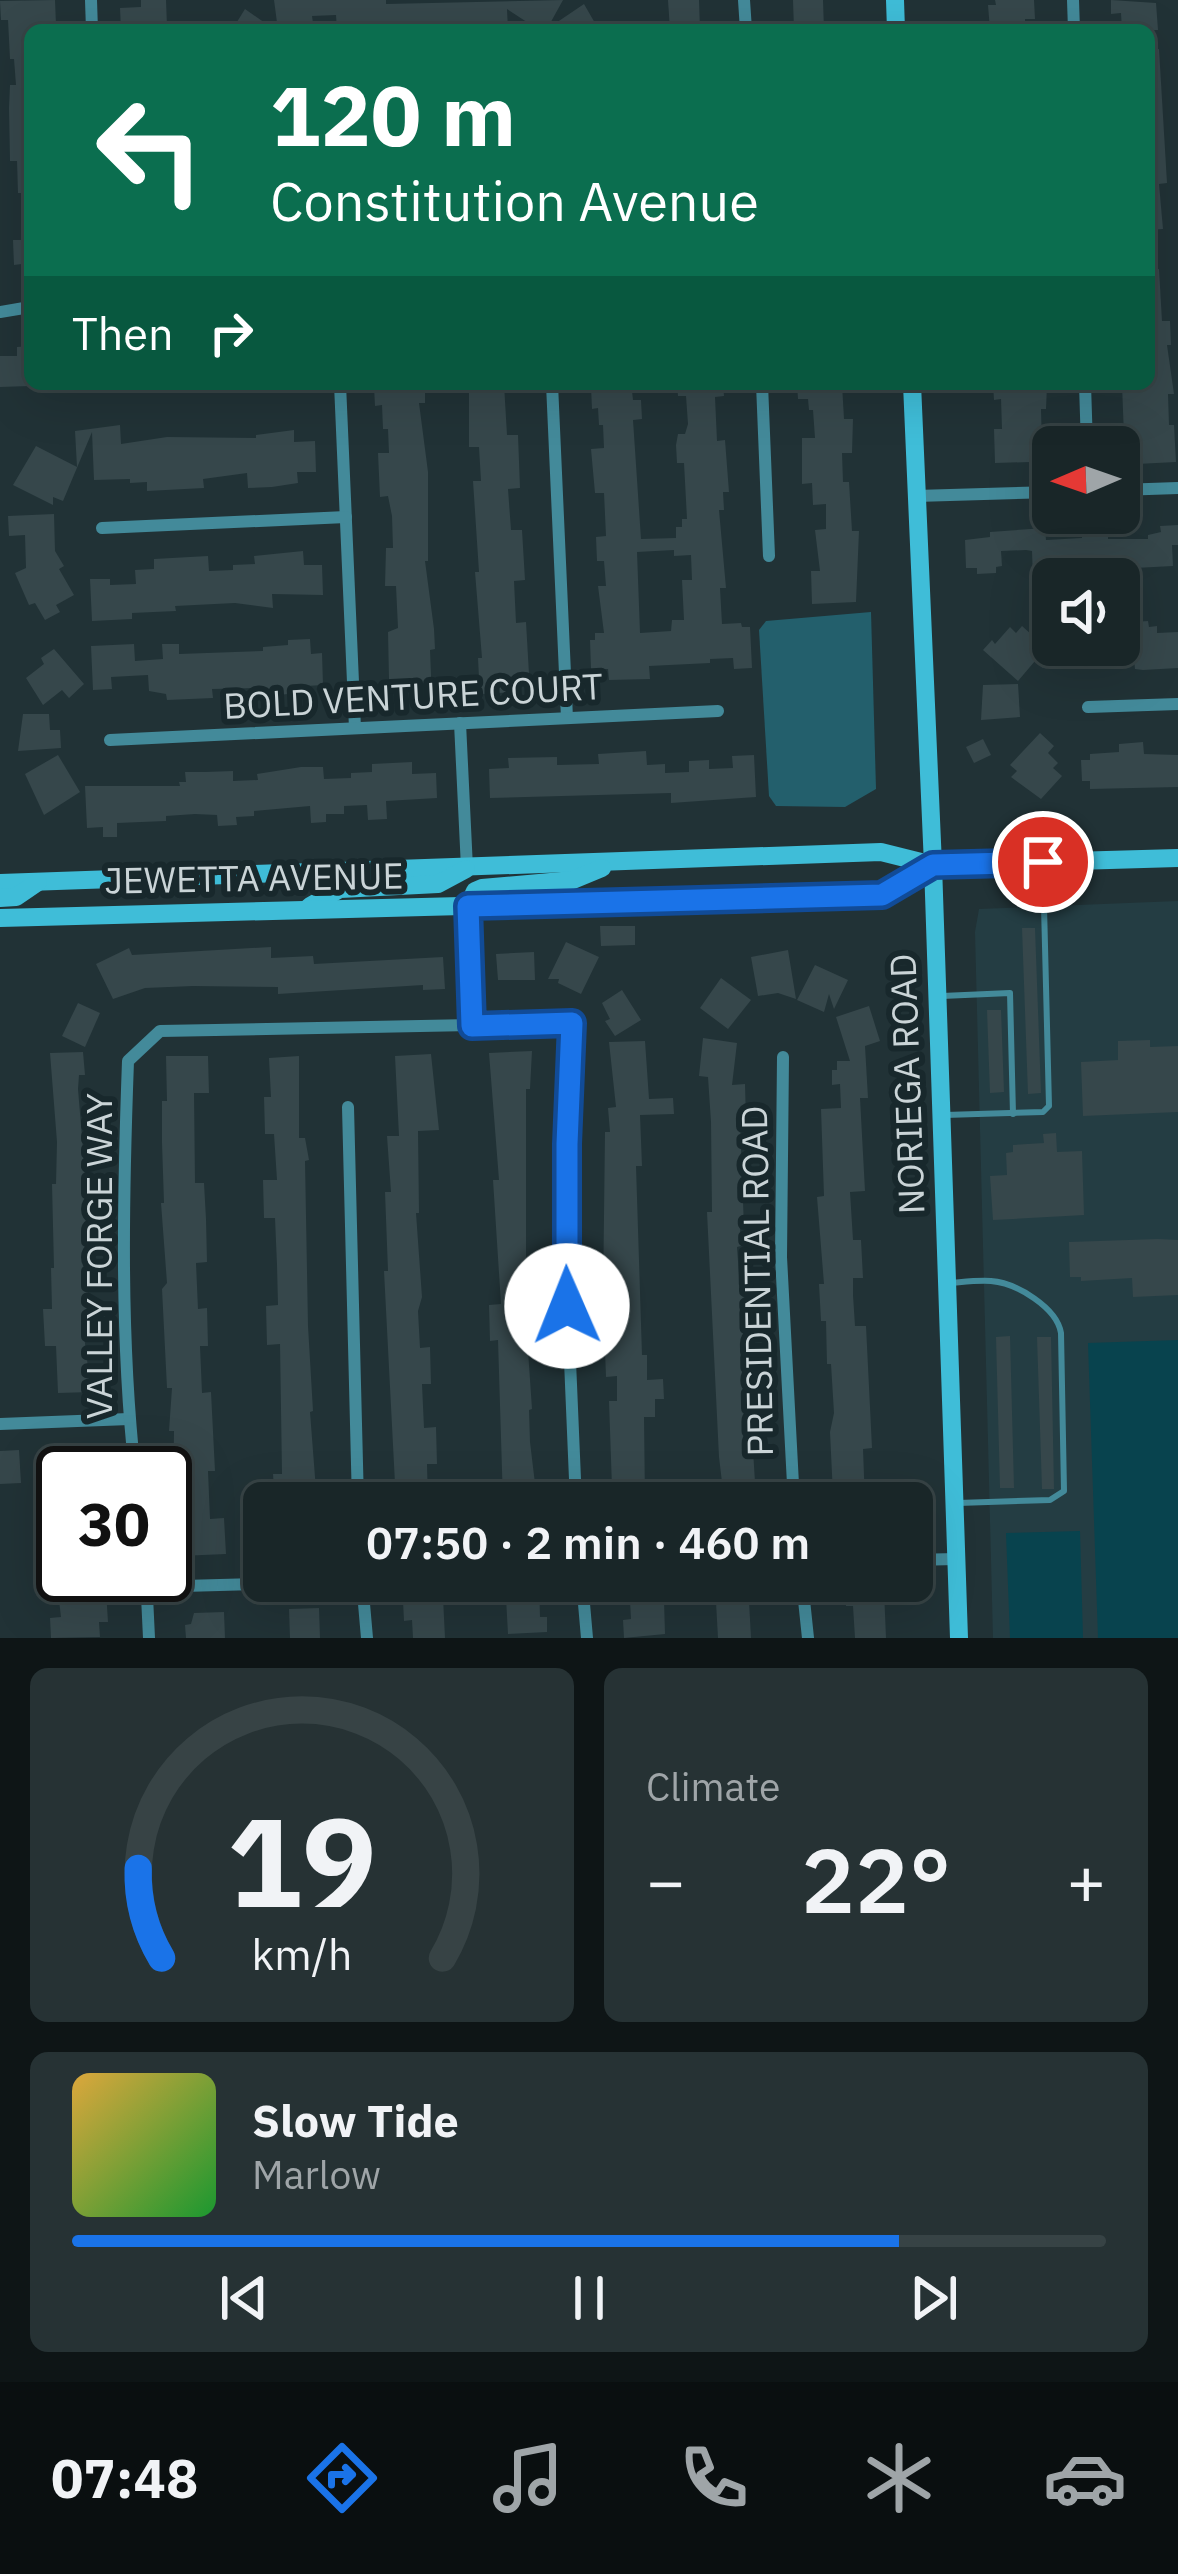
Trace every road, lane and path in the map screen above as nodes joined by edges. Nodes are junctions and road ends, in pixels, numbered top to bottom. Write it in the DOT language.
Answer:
graph roads {
  1 [pos="340,390"];
  2 [pos="552,390"];
  3 [pos="762,390"];
  4 [pos="911,390"];
  5 [pos="1085,390"];
  6 [pos="1086,426"];
  7 [pos="1178,488"];
  8 [pos="1140,489"];
  9 [pos="1032,493"];
  10 [pos="916,496"];
  11 [pos="346,517"];
  12 [pos="102,527"];
  13 [pos="769,556"];
  14 [pos="1178,704"];
  15 [pos="1088,707"];
  16 [pos="718,711"];
  17 [pos="567,718"];
  18 [pos="460,723"];
  19 [pos="355,728"];
  20 [pos="110,740"];
  21 [pos="1178,858"];
  22 [pos="1043,862"];
  23 [pos="612,863"];
  24 [pos="933,865"];
  25 [pos="467,868"];
  26 [pos="38,881"];
  27 [pos="0,883"];
  28 [pos="0,898"];
  29 [pos="468,906"];
  30 [pos="306,908"];
  31 [pos="0,918"];
  32 [pos="938,996"];
  33 [pos="472,1026"];
  34 [pos="783,1057"];
  35 [pos="348,1107"];
  36 [pos="1013,1114"];
  37 [pos="941,1115"];
  38 [pos="947,1283"];
  39 [pos="129,1419"];
  40 [pos="0,1424"];
  41 [pos="132,1446"];
  42 [pos="357,1482"];
  43 [pos="575,1482"];
  44 [pos="793,1482"];
  45 [pos="954,1504"];
  46 [pos="956,1559"];
  47 [pos="933,1560"];
  48 [pos="192,1581"];
  49 [pos="243,1581"];
  50 [pos="147,1602"];
  51 [pos="364,1602"];
  52 [pos="584,1602"];
  53 [pos="804,1602"];
  54 [pos="149,1638"];
  55 [pos="367,1638"];
  56 [pos="587,1638"];
  57 [pos="808,1638"];
  58 [pos="959,1638"];
  1 -- 11 [label="street"];
  2 -- 17 [label="street"];
  3 -- 13 [label="street"];
  4 -- 10 [label="street, NORIEGA ROAD"];
  5 -- 6 [label="street"];
  7 -- 8 [label="street"];
  9 -- 10 [label="street"];
  10 -- 24 [label="street, NORIEGA ROAD"];
  11 -- 12 [label="street"];
  11 -- 19 [label="street"];
  14 -- 15 [label="street"];
  16 -- 17 [label="street, BOLD VENTURE COURT"];
  17 -- 18 [label="street, BOLD VENTURE COURT"];
  18 -- 19 [label="street, BOLD VENTURE COURT"];
  18 -- 25 [label="street"];
  19 -- 20 [label="street, BOLD VENTURE COURT"];
  21 -- 22 [label="street, JEWETTA AVENUE"];
  22 -- 24 [label="street, JEWETTA AVENUE"];
  22 -- 36 [label="lane"];
  23 -- 24 [label="street, JEWETTA AVENUE"];
  23 -- 25 [label="street, JEWETTA AVENUE"];
  23 -- 29 [label="street"];
  24 -- 29 [label="street, JEWETTA AVENUE"];
  24 -- 32 [label="street, NORIEGA ROAD"];
  25 -- 26 [label="street, JEWETTA AVENUE"];
  25 -- 30 [label="street"];
  26 -- 27 [label="street, JEWETTA AVENUE"];
  26 -- 28 [label="street"];
  29 -- 30 [label="street, JEWETTA AVENUE"];
  29 -- 33 [label="street"];
  30 -- 31 [label="street, JEWETTA AVENUE"];
  32 -- 36 [label="lane"];
  32 -- 37 [label="street, NORIEGA ROAD"];
  33 -- 39 [label="street, VALLEY FORGE WAY"];
  33 -- 43 [label="street"];
  34 -- 44 [label="street, PRESIDENTIAL ROAD"];
  35 -- 42 [label="street"];
  36 -- 37 [label="lane"];
  37 -- 38 [label="street, NORIEGA ROAD"];
  38 -- 45 [label="street, NORIEGA ROAD"];
  38 -- 45 [label="lane"];
  39 -- 40 [label="street"];
  39 -- 41 [label="street, VALLEY FORGE WAY"];
  45 -- 46 [label="street, NORIEGA ROAD"];
  46 -- 47 [label="street"];
  46 -- 58 [label="street, NORIEGA ROAD"];
  48 -- 49 [label="street"];
  50 -- 54 [label="street"];
  51 -- 55 [label="street"];
  52 -- 56 [label="street"];
  53 -- 57 [label="street"];
}
